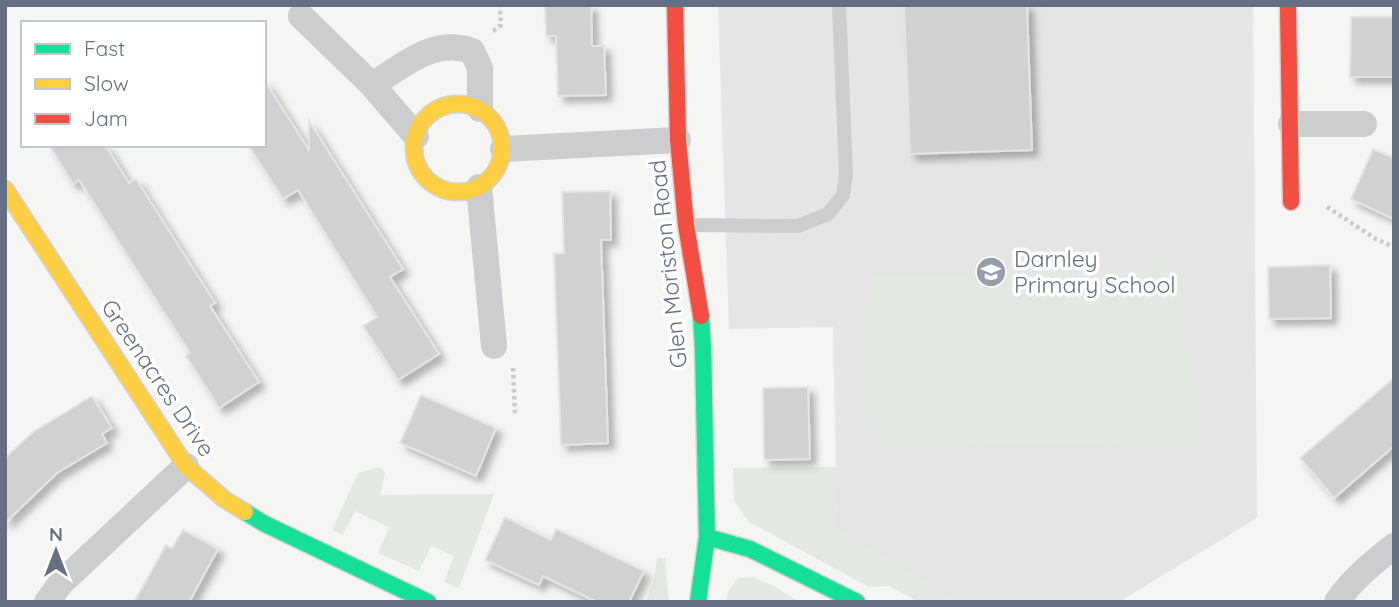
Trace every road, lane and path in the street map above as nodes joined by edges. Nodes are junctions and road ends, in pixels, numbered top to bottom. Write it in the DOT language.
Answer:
graph roads {
  1 [pos="675,5"];
  2 [pos="839,5"];
  3 [pos="1288,5"];
  4 [pos="301,16"];
  5 [pos="372,85"];
  6 [pos="480,109"];
  7 [pos="1291,124"];
  8 [pos="1364,124"];
  9 [pos="416,136"];
  10 [pos="678,140"];
  11 [pos="503,149"];
  12 [pos="479,187"];
  13 [pos="7,195"];
  14 [pos="1291,202"];
  15 [pos="687,225"];
  16 [pos="1394,247"];
  17 [pos="494,346"];
  18 [pos="514,415"];
  19 [pos="186,466"];
  20 [pos="706,537"];
  21 [pos="1394,546"];
  22 [pos="835,596"];
  23 [pos="47,602"];
  24 [pos="428,602"];
  25 [pos="698,602"];
  26 [pos="857,602"];
  27 [pos="1337,602"];
  1 -- 10 [label="street, Glen Moriston Road"];
  2 -- 15 [label="lane"];
  3 -- 7 [label="street"];
  4 -- 5 [label="street"];
  5 -- 6 [label="street"];
  5 -- 9 [label="street"];
  6 -- 9 [label="street"];
  6 -- 11 [label="street"];
  7 -- 8 [label="street"];
  7 -- 14 [label="street"];
  9 -- 12 [label="street"];
  10 -- 11 [label="street"];
  10 -- 15 [label="street, Glen Moriston Road"];
  11 -- 12 [label="street"];
  12 -- 17 [label="street"];
  13 -- 19 [label="street, Greenacres Drive"];
  14 -- 16 [label="path"];
  15 -- 20 [label="street, Glen Moriston Road"];
  17 -- 18 [label="path"];
  19 -- 23 [label="street"];
  19 -- 24 [label="street, Greenacres Drive"];
  20 -- 22 [label="street"];
  20 -- 25 [label="street, Glen Moriston Road"];
  21 -- 27 [label="street"];
  22 -- 26 [label="street"];
}
